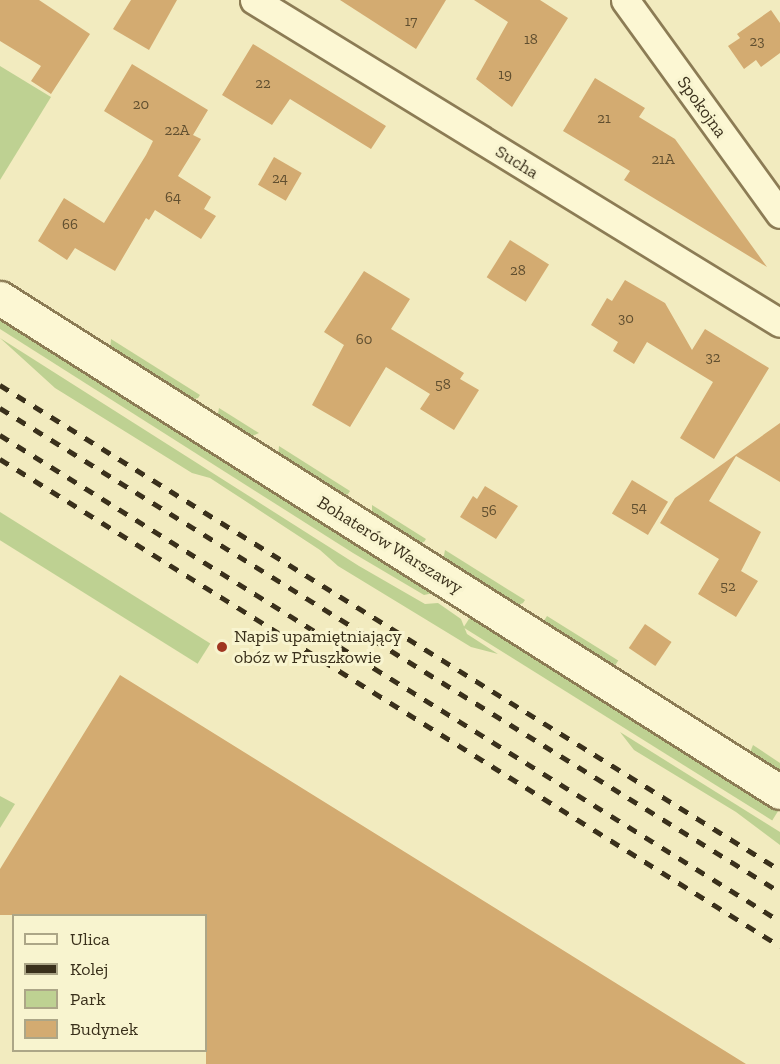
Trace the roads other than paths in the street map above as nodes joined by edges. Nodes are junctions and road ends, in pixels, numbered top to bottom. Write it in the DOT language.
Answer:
graph roads {
  1 [pos="254,0"];
  2 [pos="625,0"];
  3 [pos="780,214"];
  4 [pos="0,298"];
  5 [pos="780,323"];
  6 [pos="780,792"];
  1 -- 5 [label="street, Sucha"];
  2 -- 3 [label="street, Spokojna"];
  4 -- 6 [label="street, Bohaterów Warszawy"];
}
